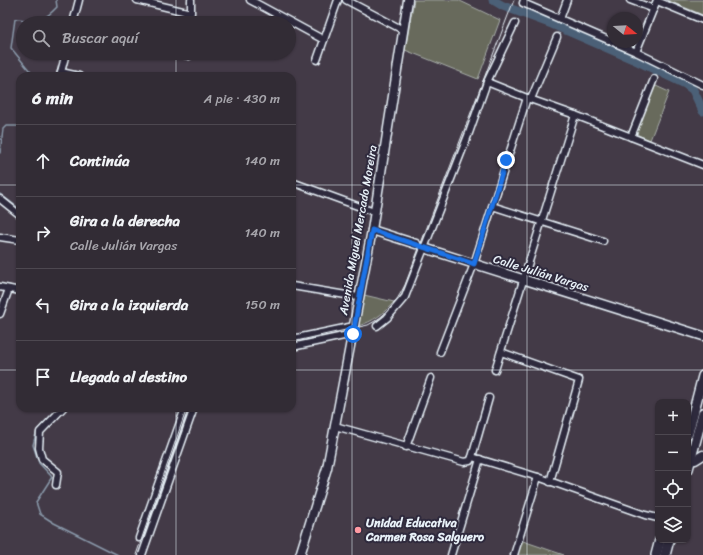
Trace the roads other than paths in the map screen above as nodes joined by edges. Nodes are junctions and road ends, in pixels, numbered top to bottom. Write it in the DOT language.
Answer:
graph roads {
  1 [pos="79,0"];
  2 [pos="137,0"];
  3 [pos="191,0"];
  4 [pos="250,0"];
  5 [pos="338,0"];
  6 [pos="346,0"];
  7 [pos="408,0"];
  8 [pos="524,0"];
  9 [pos="567,0"];
  10 [pos="630,0"];
  11 [pos="657,0"];
  12 [pos="654,9"];
  13 [pos="75,16"];
  14 [pos="280,16"];
  15 [pos="560,19"];
  16 [pos="703,20"];
  17 [pos="515,23"];
  18 [pos="296,25"];
  19 [pos="403,30"];
  20 [pos="557,37"];
  21 [pos="324,40"];
  22 [pos="636,52"];
  23 [pos="64,60"];
  24 [pos="317,60"];
  25 [pos="61,72"];
  26 [pos="654,79"];
  27 [pos="487,82"];
  28 [pos="703,85"];
  29 [pos="529,99"];
  30 [pos="575,115"];
  31 [pos="631,137"];
  32 [pos="703,165"];
  33 [pos="296,183"];
  34 [pos="0,199"];
  35 [pos="492,206"];
  36 [pos="16,212"];
  37 [pos="374,212"];
  38 [pos="541,221"];
  39 [pos="372,230"];
  40 [pos="0,237"];
  41 [pos="16,239"];
  42 [pos="603,241"];
  43 [pos="416,244"];
  44 [pos="424,248"];
  45 [pos="474,264"];
  46 [pos="524,280"];
  47 [pos="0,287"];
  48 [pos="296,287"];
  49 [pos="9,289"];
  50 [pos="16,290"];
  51 [pos="358,297"];
  52 [pos="0,314"];
  53 [pos="377,326"];
  54 [pos="354,330"];
  55 [pos="703,336"];
  56 [pos="296,338"];
  57 [pos="296,346"];
  58 [pos="440,352"];
  59 [pos="501,352"];
  60 [pos="495,370"];
  61 [pos="703,376"];
  62 [pos="431,378"];
  63 [pos="489,398"];
  64 [pos="59,412"];
  65 [pos="184,412"];
  66 [pos="193,412"];
  67 [pos="703,413"];
  68 [pos="335,426"];
  69 [pos="693,432"];
  70 [pos="406,447"];
  71 [pos="691,448"];
  72 [pos="703,455"];
  73 [pos="472,457"];
  74 [pos="480,459"];
  75 [pos="691,463"];
  76 [pos="538,477"];
  77 [pos="550,482"];
  78 [pos="56,485"];
  79 [pos="655,517"];
  80 [pos="139,538"];
  81 [pos="659,543"];
  82 [pos="668,543"];
  83 [pos="142,555"];
  84 [pos="300,555"];
  85 [pos="451,555"];
  86 [pos="514,555"];
  87 [pos="656,555"];
  88 [pos="666,555"];
  1 -- 13 [label="street"];
  2 -- 3 [label="street"];
  4 -- 14 [label="street"];
  5 -- 21 [label="street"];
  6 -- 19 [label="street"];
  7 -- 19 [label="main road, Avenida Miguel Mercado Moreira"];
  8 -- 15 [label="street"];
  9 -- 15 [label="street"];
  10 -- 12 [label="street"];
  11 -- 12 [label="street"];
  11 -- 16 [label="street"];
  12 -- 22 [label="street"];
  15 -- 22 [label="street"];
  17 -- 27 [label="street"];
  18 -- 21 [label="street"];
  19 -- 37 [label="main road, Avenida Miguel Mercado Moreira"];
  20 -- 29 [label="street"];
  21 -- 24 [label="street"];
  22 -- 28 [label="street"];
  23 -- 25 [label="street"];
  26 -- 31 [label="street"];
  27 -- 29 [label="street"];
  27 -- 44 [label="street"];
  29 -- 30 [label="street"];
  29 -- 35 [label="street"];
  30 -- 31 [label="street"];
  30 -- 38 [label="street"];
  31 -- 32 [label="street"];
  33 -- 37 [label="street"];
  34 -- 36 [label="street"];
  35 -- 38 [label="street"];
  35 -- 45 [label="street"];
  37 -- 39 [label="main road, Avenida Miguel Mercado Moreira"];
  38 -- 42 [label="street"];
  38 -- 46 [label="street"];
  39 -- 43 [label="main road, Calle Julián Vargas"];
  39 -- 51 [label="main road, Avenida Miguel Mercado Moreira"];
  40 -- 41 [label="street"];
  43 -- 44 [label="street, Calle Julián Vargas"];
  44 -- 45 [label="main road, Calle Julián Vargas"];
  44 -- 53 [label="street"];
  45 -- 46 [label="main road, Calle Julián Vargas"];
  45 -- 58 [label="street"];
  46 -- 55 [label="main road, Calle Julián Vargas"];
  46 -- 59 [label="street"];
  47 -- 49 [label="street"];
  48 -- 51 [label="street"];
  49 -- 50 [label="street"];
  49 -- 52 [label="street"];
  51 -- 54 [label="main road, Avenida Miguel Mercado Moreira"];
  54 -- 56 [label="street"];
  54 -- 57 [label="street"];
  54 -- 68 [label="main road, Avenida Miguel Mercado Moreira"];
  59 -- 60 [label="street"];
  59 -- 77 [label="street"];
  61 -- 69 [label="highway"];
  62 -- 70 [label="street"];
  63 -- 73 [label="street"];
  64 -- 78 [label="street"];
  65 -- 80 [label="street"];
  66 -- 83 [label="street"];
  67 -- 69 [label="highway"];
  68 -- 70 [label="street"];
  68 -- 84 [label="main road, Avenida Miguel Mercado Moreira"];
  69 -- 71 [label="highway"];
  70 -- 73 [label="street"];
  72 -- 75 [label="main road"];
  73 -- 74 [label="street"];
  74 -- 76 [label="street"];
  74 -- 85 [label="street"];
  76 -- 77 [label="street"];
  76 -- 86 [label="street"];
  77 -- 79 [label="street"];
  81 -- 87 [label="highway"];
  82 -- 88 [label="highway"];
}
